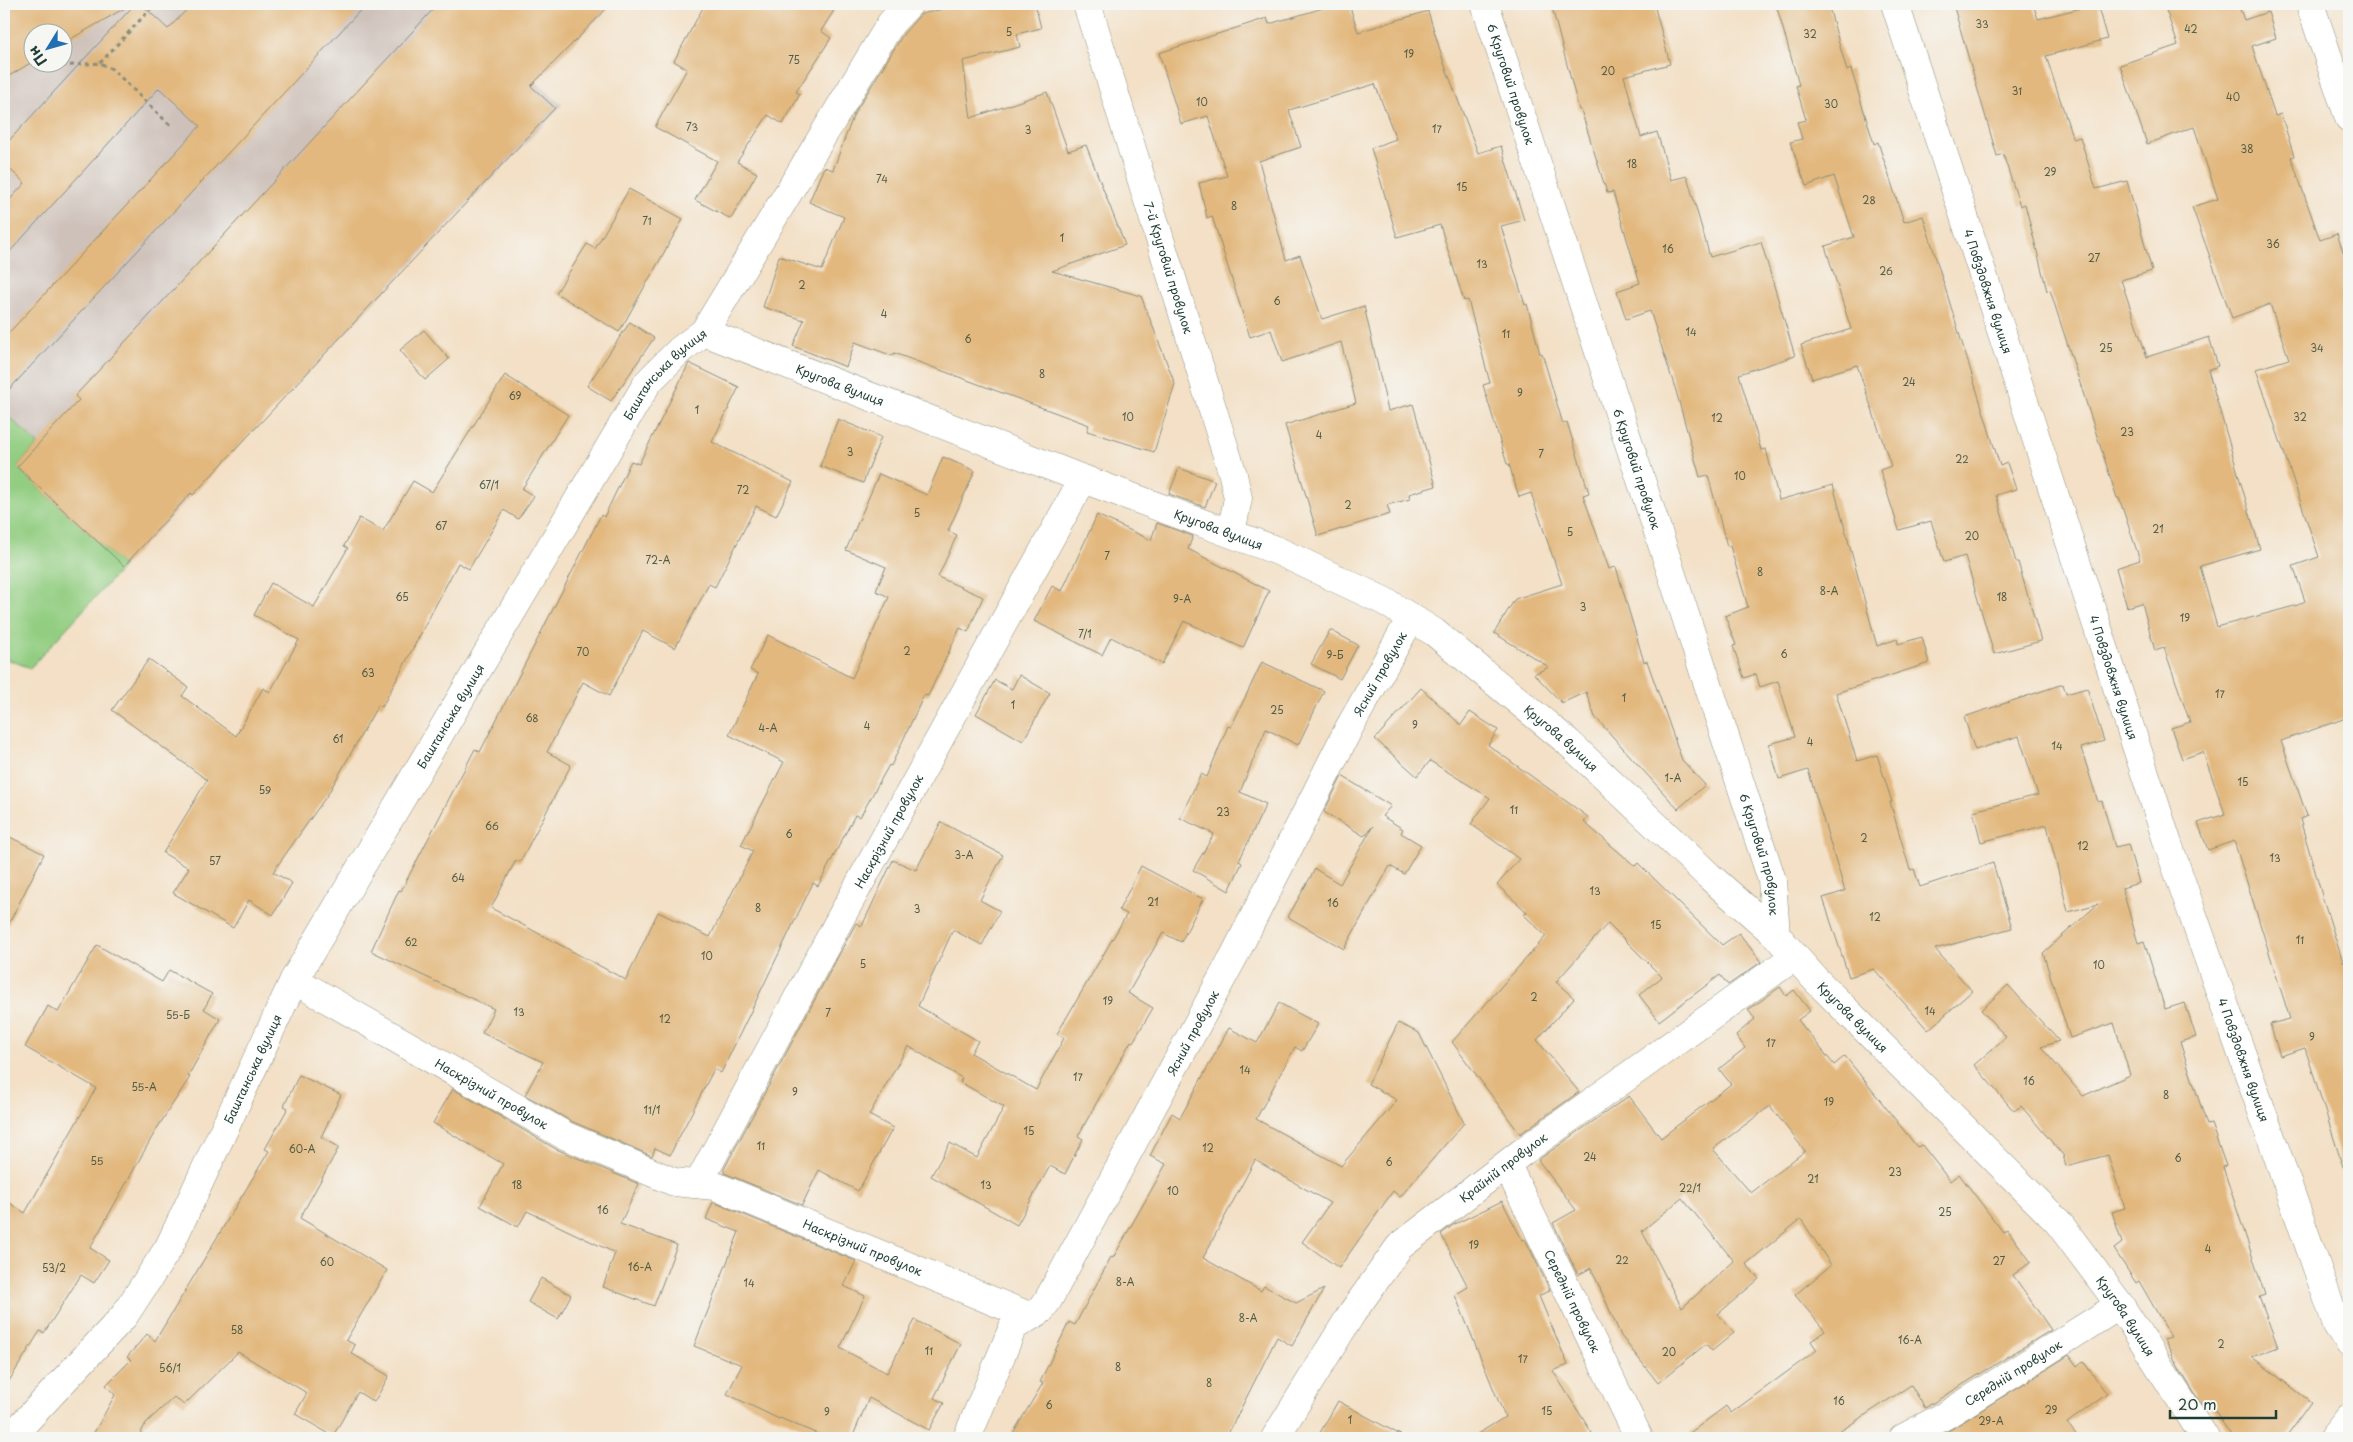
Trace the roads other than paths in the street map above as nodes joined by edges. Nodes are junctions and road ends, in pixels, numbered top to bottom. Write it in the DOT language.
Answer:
graph roads {
  1 [pos="909,4"];
  2 [pos="1087,4"];
  3 [pos="1485,4"];
  4 [pos="1895,4"];
  5 [pos="2310,4"];
  6 [pos="2349,118"];
  7 [pos="704,332"];
  8 [pos="1083,480"];
  9 [pos="1231,533"];
  10 [pos="1411,618"];
  11 [pos="1776,935"];
  12 [pos="1794,957"];
  13 [pos="294,980"];
  14 [pos="1507,1165"];
  15 [pos="698,1184"];
  16 [pos="2120,1305"];
  17 [pos="1029,1316"];
  18 [pos="2349,1343"];
  19 [pos="2349,1418"];
  20 [pos="10,1438"];
  21 [pos="967,1438"];
  22 [pos="1276,1438"];
  23 [pos="1639,1438"];
  24 [pos="1903,1438"];
  25 [pos="2205,1438"];
  26 [pos="2333,1438"];
  1 -- 7 [label="street, Баштанська вулиця"];
  2 -- 9 [label="street, 7-й Круговий провулок"];
  3 -- 11 [label="street, 6 Круговий провулок"];
  4 -- 18 [label="street, 4 Повздовжня вулиця"];
  5 -- 6 [label="street"];
  7 -- 8 [label="street, Кругова вулиця"];
  7 -- 13 [label="street, Баштанська вулиця"];
  8 -- 9 [label="street, Кругова вулиця"];
  8 -- 15 [label="street, Наскрізний провулок"];
  9 -- 10 [label="street, Кругова вулиця"];
  10 -- 11 [label="street, Кругова вулиця"];
  10 -- 17 [label="street, Ясний провулок"];
  11 -- 12 [label="street, Кругова вулиця"];
  12 -- 14 [label="street, Крайній провулок"];
  12 -- 16 [label="street, Кругова вулиця"];
  13 -- 15 [label="street, Наскрізний провулок"];
  13 -- 20 [label="street, Баштанська вулиця"];
  14 -- 22 [label="street, Крайній провулок"];
  14 -- 23 [label="street, Середній провулок"];
  15 -- 17 [label="street, Наскрізний провулок"];
  16 -- 24 [label="street, Середній провулок"];
  16 -- 25 [label="street, Кругова вулиця"];
  17 -- 21 [label="street, Ясний провулок"];
  19 -- 26 [label="street"];
}
